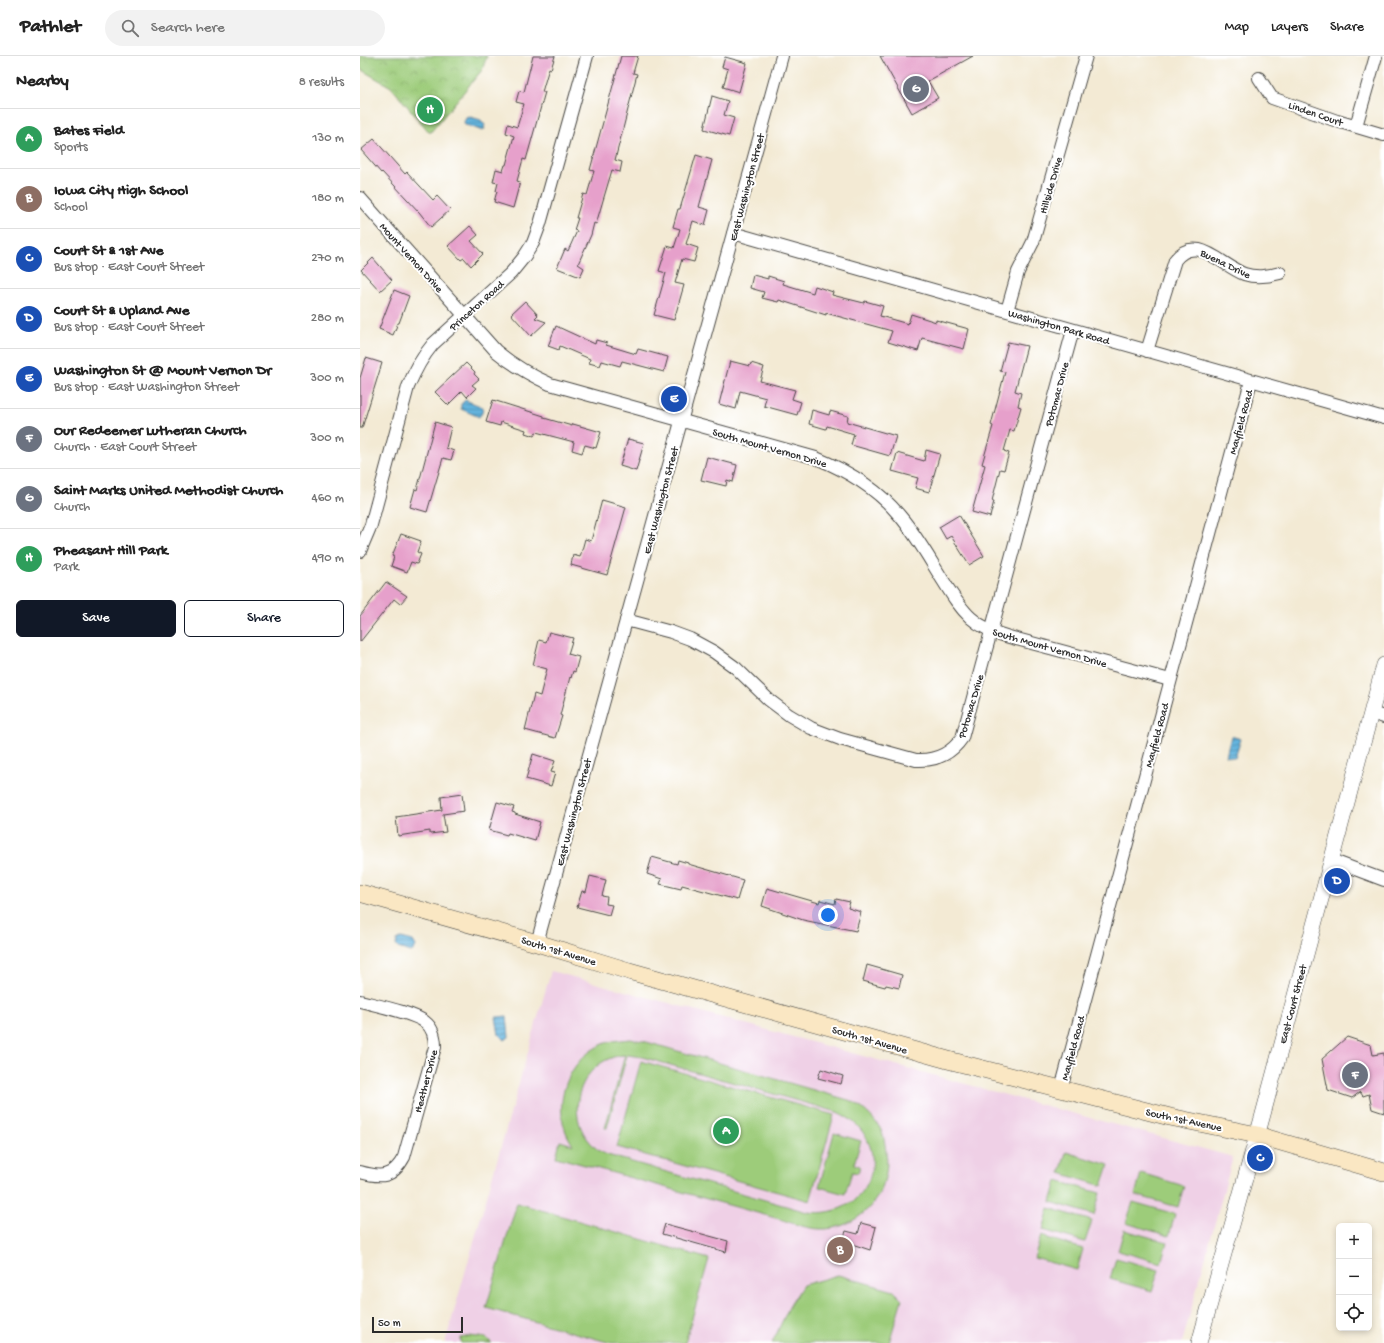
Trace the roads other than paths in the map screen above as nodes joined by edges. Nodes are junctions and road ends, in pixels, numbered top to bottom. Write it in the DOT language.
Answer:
graph roads {
  1 [pos="587,56"];
  2 [pos="782,56"];
  3 [pos="1086,56"];
  4 [pos="1376,56"];
  5 [pos="1259,78"];
  6 [pos="1356,126"];
  7 [pos="1384,135"];
  8 [pos="360,198"];
  9 [pos="733,233"];
  10 [pos="1280,273"];
  11 [pos="1006,311"];
  12 [pos="465,315"];
  13 [pos="1073,330"];
  14 [pos="1147,351"];
  15 [pos="1251,381"];
  16 [pos="1384,418"];
  17 [pos="682,421"];
  18 [pos="360,551"];
  19 [pos="626,620"];
  20 [pos="991,631"];
  21 [pos="1384,665"];
  22 [pos="1170,680"];
  23 [pos="1378,715"];
  24 [pos="1331,860"];
  25 [pos="1384,880"];
  26 [pos="360,892"];
  27 [pos="537,943"];
  28 [pos="360,1001"];
  29 [pos="1061,1089"];
  30 [pos="1257,1135"];
  31 [pos="360,1172"];
  32 [pos="1384,1172"];
  33 [pos="1199,1343"];
  1 -- 12 [label="street, Princeton Road"];
  2 -- 9 [label="street, East Washington Street"];
  3 -- 11 [label="street, Hillside Drive"];
  4 -- 6 [label="street"];
  5 -- 6 [label="street, Linden Court"];
  6 -- 7 [label="street, Linden Court"];
  8 -- 12 [label="street, Mount Vernon Drive"];
  9 -- 11 [label="street, Washington Park Road"];
  9 -- 17 [label="street, East Washington Street"];
  10 -- 14 [label="street, Buena Drive"];
  11 -- 13 [label="street, Washington Park Road"];
  12 -- 17 [label="street, South Mount Vernon Drive"];
  12 -- 18 [label="street, Princeton Road"];
  13 -- 14 [label="street, Washington Park Road"];
  13 -- 20 [label="street, Potomac Drive"];
  14 -- 15 [label="street, Washington Park Road"];
  15 -- 16 [label="street, Washington Park Road"];
  15 -- 22 [label="street, Mayfield Road"];
  17 -- 19 [label="street, East Washington Street"];
  17 -- 20 [label="street, South Mount Vernon Drive"];
  19 -- 20 [label="street, Potomac Drive"];
  19 -- 27 [label="street, East Washington Street"];
  20 -- 22 [label="street, South Mount Vernon Drive"];
  21 -- 23 [label="street, East Court Street"];
  22 -- 29 [label="street, Mayfield Road"];
  23 -- 24 [label="street, East Court Street"];
  24 -- 25 [label="street"];
  24 -- 30 [label="street, East Court Street"];
  26 -- 27 [label="main road, South 1st Avenue"];
  27 -- 29 [label="main road, South 1st Avenue"];
  28 -- 31 [label="street, Heather Drive"];
  29 -- 30 [label="main road, South 1st Avenue"];
  30 -- 32 [label="main road, South 1st Avenue"];
  30 -- 33 [label="street, East Court Street"];
}
